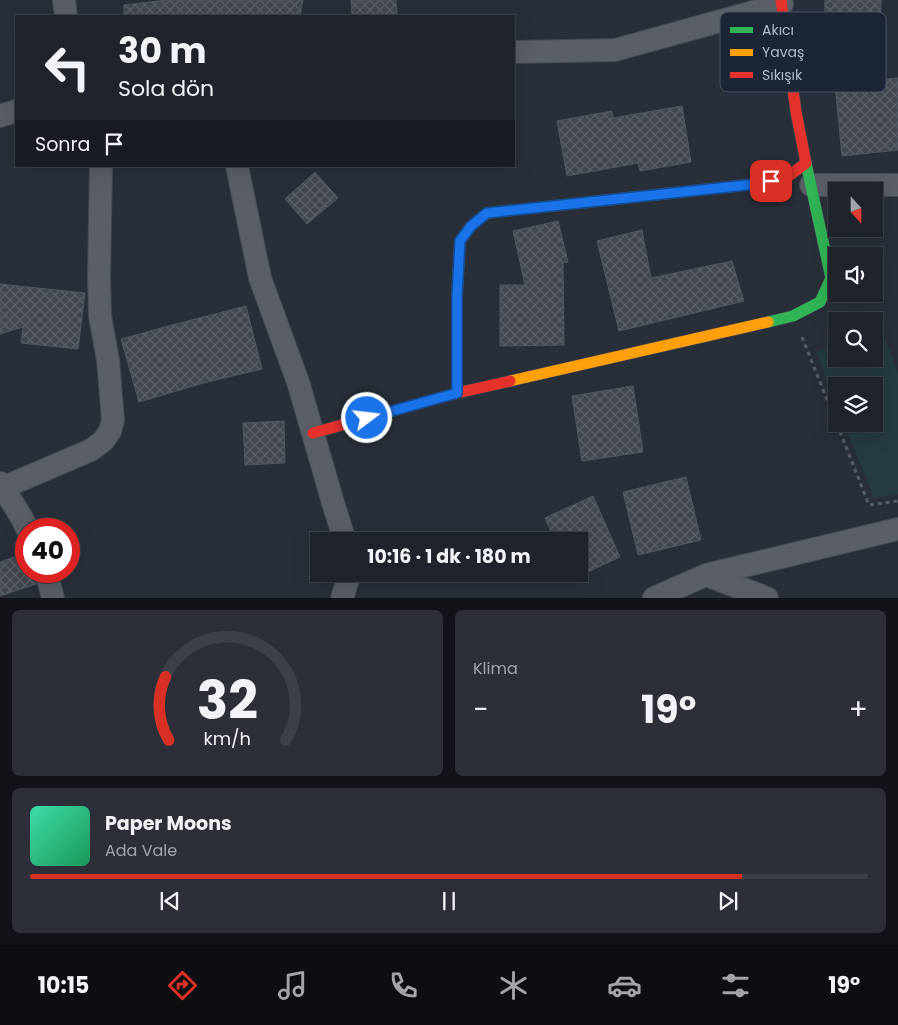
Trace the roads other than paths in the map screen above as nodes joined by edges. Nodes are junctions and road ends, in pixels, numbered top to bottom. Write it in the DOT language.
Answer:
graph roads {
  1 [pos="64,0"];
  2 [pos="782,2"];
  3 [pos="747,12"];
  4 [pos="66,15"];
  5 [pos="720,20"];
  6 [pos="515,52"];
  7 [pos="793,92"];
  8 [pos="15,111"];
  9 [pos="0,116"];
  10 [pos="806,164"];
  11 [pos="101,167"];
  12 [pos="237,167"];
  13 [pos="811,185"];
  14 [pos="898,185"];
  15 [pos="457,393"];
  16 [pos="313,433"];
  17 [pos="1,486"];
  18 [pos="22,518"];
  19 [pos="898,529"];
  20 [pos="342,532"];
  21 [pos="706,575"];
  22 [pos="347,582"];
  23 [pos="49,583"];
  24 [pos="53,598"];
  25 [pos="342,598"];
  26 [pos="654,598"];
  27 [pos="768,598"];
  1 -- 4 [label="street"];
  2 -- 3 [label="street"];
  5 -- 6 [label="street"];
  7 -- 10 [label="street"];
  8 -- 9 [label="street"];
  10 -- 13 [label="street"];
  10 -- 15 [label="street"];
  11 -- 17 [label="street"];
  12 -- 16 [label="street"];
  13 -- 14 [label="street"];
  13 -- 15 [label="street"];
  15 -- 16 [label="street"];
  16 -- 20 [label="street"];
  17 -- 18 [label="street"];
  19 -- 21 [label="street"];
  21 -- 26 [label="street"];
  21 -- 27 [label="street"];
  22 -- 25 [label="street"];
  23 -- 24 [label="street"];
}
